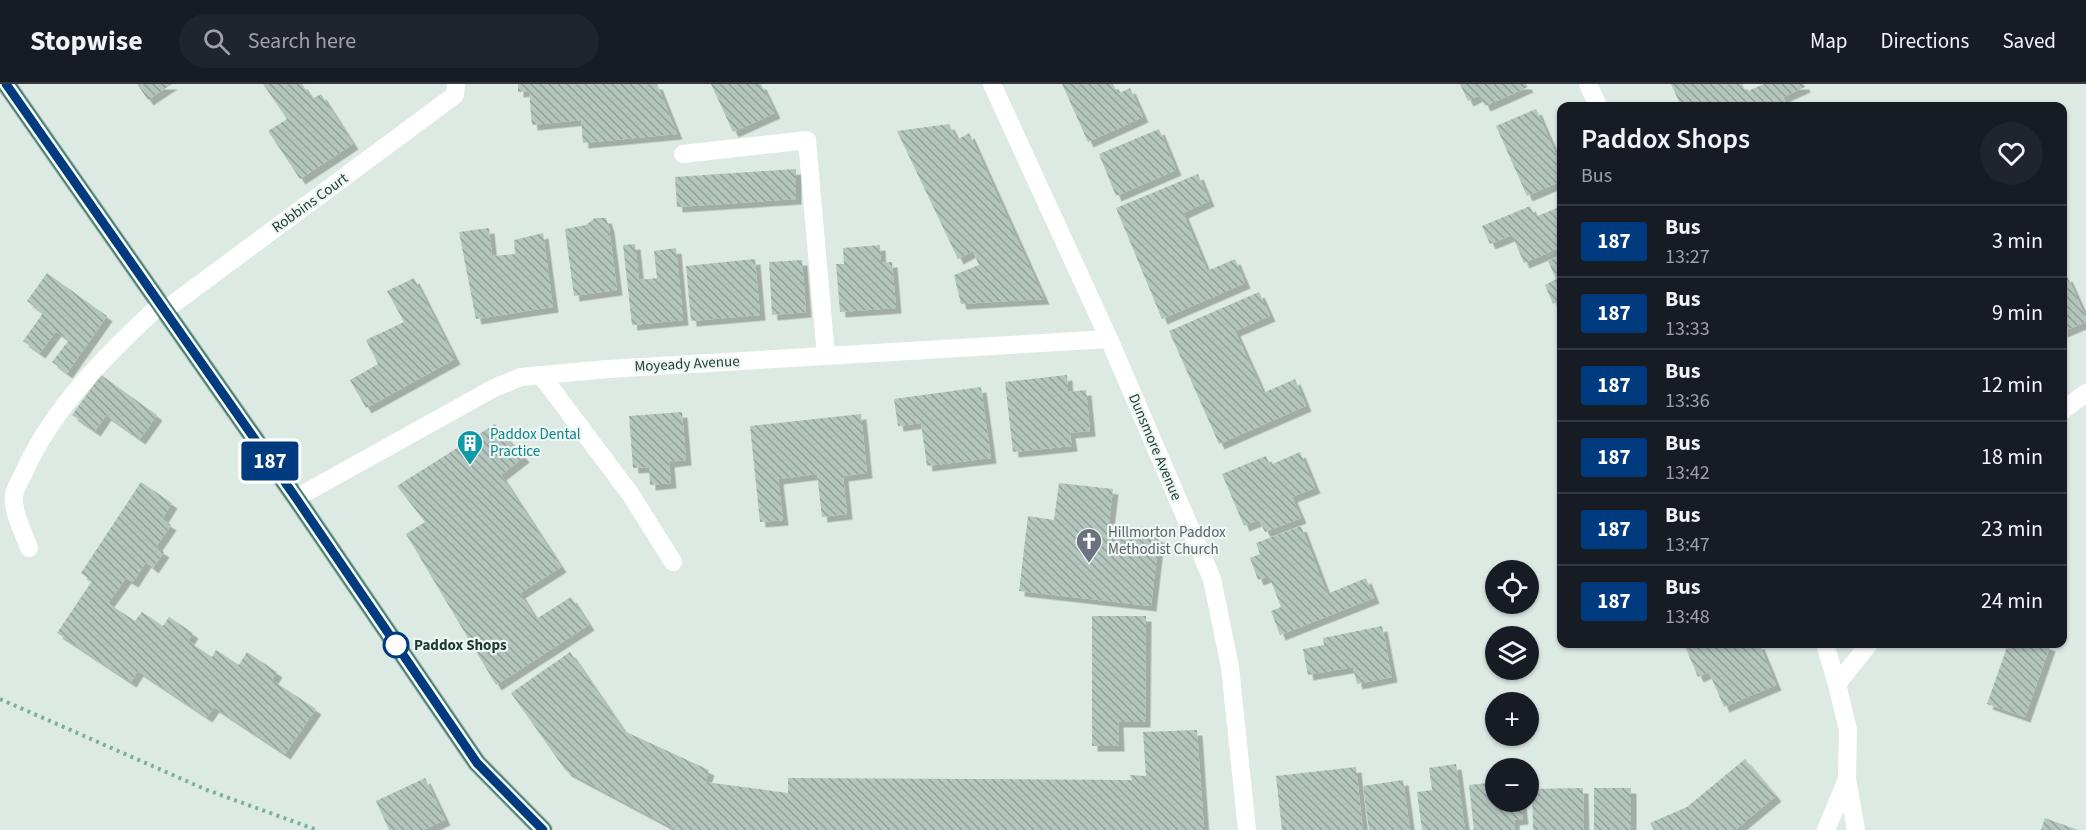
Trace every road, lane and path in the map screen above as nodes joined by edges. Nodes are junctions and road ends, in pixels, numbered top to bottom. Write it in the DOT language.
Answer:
graph roads {
  1 [pos="6,84"];
  2 [pos="992,84"];
  3 [pos="1588,84"];
  4 [pos="456,90"];
  5 [pos="1596,102"];
  6 [pos="683,154"];
  7 [pos="163,307"];
  8 [pos="1109,339"];
  9 [pos="826,356"];
  10 [pos="541,375"];
  11 [pos="2086,393"];
  12 [pos="2067,407"];
  13 [pos="296,498"];
  14 [pos="29,548"];
  15 [pos="673,562"];
  16 [pos="1826,648"];
  17 [pos="1866,648"];
  18 [pos="1838,684"];
  19 [pos="0,699"];
  20 [pos="1847,779"];
  21 [pos="317,830"];
  22 [pos="543,830"];
  23 [pos="1247,830"];
  24 [pos="1826,830"];
  25 [pos="1856,830"];
  1 -- 7 [label="highway"];
  2 -- 8 [label="street, Dunsmore Avenue"];
  3 -- 5 [label="street"];
  4 -- 7 [label="street, Robbins Court"];
  6 -- 9 [label="street"];
  7 -- 13 [label="highway"];
  7 -- 14 [label="street, Robbins Court"];
  8 -- 9 [label="street, Moyeady Avenue"];
  8 -- 23 [label="street, Dunsmore Avenue"];
  9 -- 10 [label="street, Moyeady Avenue"];
  10 -- 13 [label="street, Moyeady Avenue"];
  10 -- 15 [label="street"];
  11 -- 12 [label="street"];
  13 -- 22 [label="highway"];
  16 -- 18 [label="street"];
  17 -- 18 [label="street"];
  18 -- 20 [label="street"];
  19 -- 21 [label="path"];
  20 -- 24 [label="street"];
  20 -- 25 [label="street"];
}
